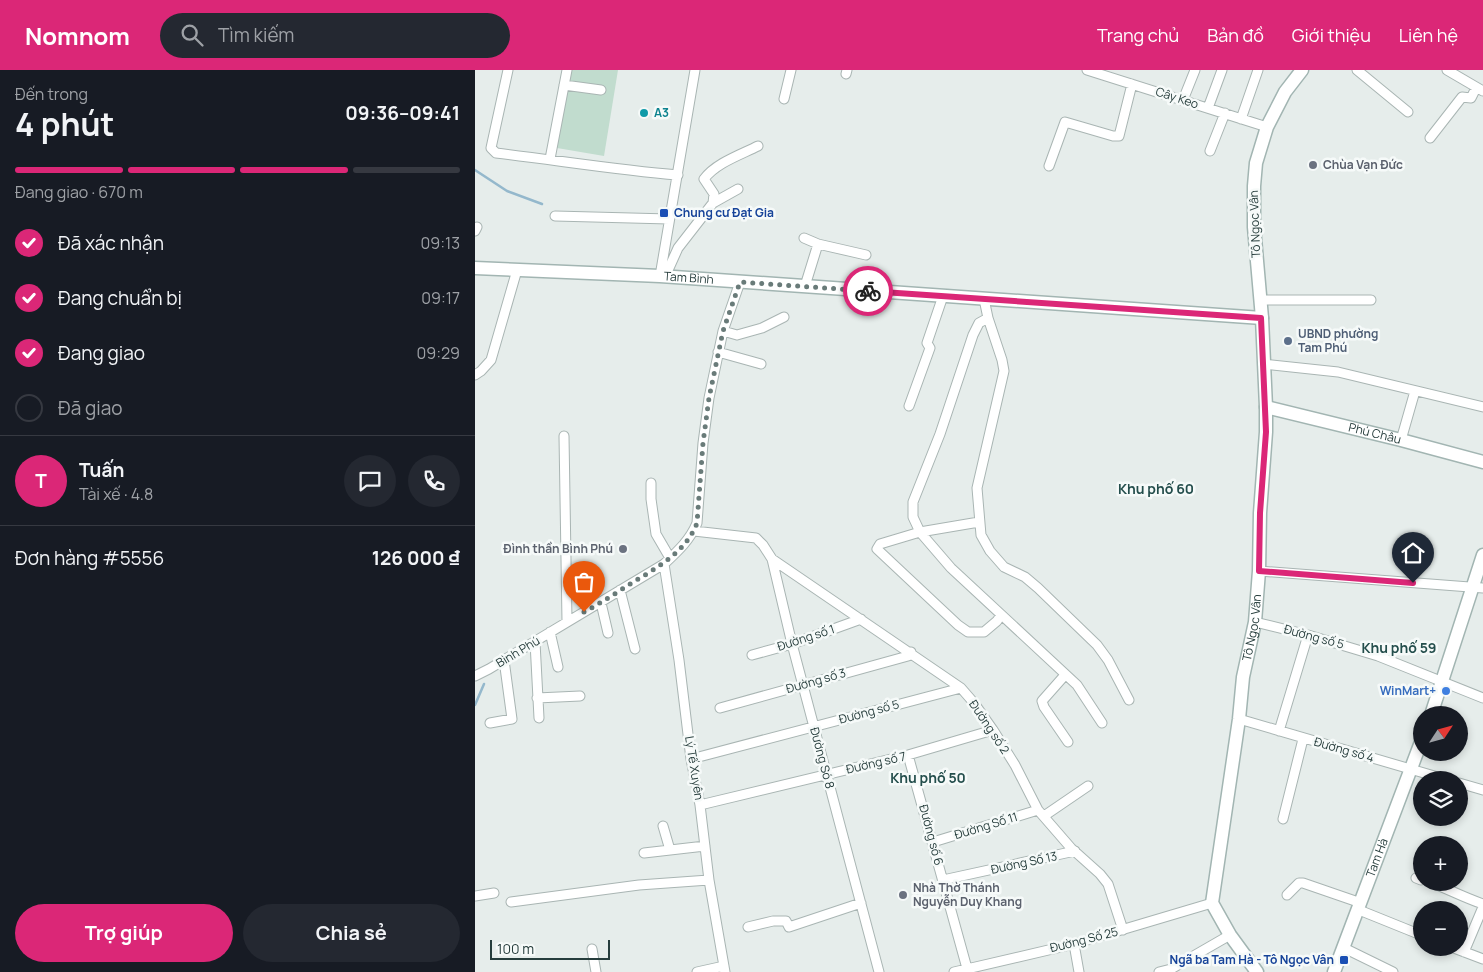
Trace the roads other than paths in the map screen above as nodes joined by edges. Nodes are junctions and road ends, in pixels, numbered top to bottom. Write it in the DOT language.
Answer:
graph roads {
  1 [pos="508,70"];
  2 [pos="567,70"];
  3 [pos="695,70"];
  4 [pos="791,70"];
  5 [pos="1087,70"];
  6 [pos="1195,70"];
  7 [pos="1222,70"];
  8 [pos="1258,70"];
  9 [pos="1301,70"];
  10 [pos="1357,70"];
  11 [pos="1447,70"];
  12 [pos="1132,84"];
  13 [pos="564,85"];
  14 [pos="1480,89"];
  15 [pos="601,90"];
  16 [pos="784,99"];
  17 [pos="1183,100"];
  18 [pos="1208,108"];
  19 [pos="1408,112"];
  20 [pos="1225,114"];
  21 [pos="1241,118"];
  22 [pos="1267,127"];
  23 [pos="1430,138"];
  24 [pos="758,146"];
  25 [pos="1210,151"];
  26 [pos="550,159"];
  27 [pos="1049,166"];
  28 [pos="678,175"];
  29 [pos="738,189"];
  30 [pos="713,203"];
  31 [pos="555,216"];
  32 [pos="669,219"];
  33 [pos="803,238"];
  34 [pos="818,244"];
  35 [pos="866,255"];
  36 [pos="475,268"];
  37 [pos="517,270"];
  38 [pos="663,276"];
  39 [pos="740,282"];
  40 [pos="805,286"];
  41 [pos="943,296"];
  42 [pos="984,299"];
  43 [pos="1260,300"];
  44 [pos="1371,300"];
  45 [pos="784,317"];
  46 [pos="988,318"];
  47 [pos="1261,318"];
  48 [pos="723,331"];
  49 [pos="719,352"];
  50 [pos="761,364"];
  51 [pos="1263,364"];
  52 [pos="475,375"];
  53 [pos="1415,390"];
  54 [pos="909,406"];
  55 [pos="1266,407"];
  56 [pos="1483,407"];
  57 [pos="564,436"];
  58 [pos="1401,440"];
  59 [pos="1483,462"];
  60 [pos="651,483"];
  61 [pos="979,522"];
  62 [pos="694,531"];
  63 [pos="920,532"];
  64 [pos="1483,555"];
  65 [pos="772,559"];
  66 [pos="667,561"];
  67 [pos="1259,571"];
  68 [pos="1478,588"];
  69 [pos="620,590"];
  70 [pos="601,603"];
  71 [pos="1001,615"];
  72 [pos="861,619"];
  73 [pos="567,621"];
  74 [pos="1255,622"];
  75 [pos="550,632"];
  76 [pos="608,633"];
  77 [pos="1307,635"];
  78 [pos="535,642"];
  79 [pos="792,644"];
  80 [pos="635,649"];
  81 [pos="911,652"];
  82 [pos="752,655"];
  83 [pos="504,660"];
  84 [pos="558,667"];
  85 [pos="1065,675"];
  86 [pos="475,676"];
  87 [pos="1443,682"];
  88 [pos="803,685"];
  89 [pos="961,688"];
  90 [pos="580,696"];
  91 [pos="537,698"];
  92 [pos="1483,698"];
  93 [pos="1129,700"];
  94 [pos="1434,706"];
  95 [pos="720,708"];
  96 [pos="539,718"];
  97 [pos="1239,719"];
  98 [pos="490,723"];
  99 [pos="1102,723"];
  100 [pos="814,726"];
  101 [pos="993,730"];
  102 [pos="1279,731"];
  103 [pos="1303,739"];
  104 [pos="1068,742"];
  105 [pos="908,755"];
  106 [pos="691,759"];
  107 [pos="1415,761"];
  108 [pos="1412,770"];
  109 [pos="1416,771"];
  110 [pos="827,775"];
  111 [pos="1088,786"];
  112 [pos="1468,786"];
  113 [pos="1483,790"];
  114 [pos="700,805"];
  115 [pos="1041,813"];
  116 [pos="1283,819"];
  117 [pos="663,826"];
  118 [pos="933,842"];
  119 [pos="705,846"];
  120 [pos="670,850"];
  121 [pos="1075,851"];
  122 [pos="644,853"];
  123 [pos="709,880"];
  124 [pos="943,880"];
  125 [pos="1450,891"];
  126 [pos="494,893"];
  127 [pos="1287,895"];
  128 [pos="475,896"];
  129 [pos="511,902"];
  130 [pos="861,903"];
  131 [pos="1213,903"];
  132 [pos="1360,906"];
  133 [pos="1483,906"];
  134 [pos="748,927"];
  135 [pos="1123,930"];
  136 [pos="1413,930"];
  137 [pos="1230,935"];
  138 [pos="1468,942"];
  139 [pos="1074,944"];
  140 [pos="1344,948"];
  141 [pos="592,949"];
  142 [pos="1468,953"];
  143 [pos="1483,959"];
  144 [pos="725,969"];
  145 [pos="967,970"];
  146 [pos="597,972"];
  147 [pos="697,972"];
  148 [pos="879,972"];
  149 [pos="954,972"];
  150 [pos="1079,972"];
  151 [pos="1159,972"];
  152 [pos="1257,972"];
  153 [pos="1335,972"];
  154 [pos="1393,972"];
  1 -- 26 [label="street"];
  2 -- 13 [label="street"];
  3 -- 28 [label="street"];
  4 -- 16 [label="street"];
  5 -- 12 [label="street, Cây Keo"];
  6 -- 17 [label="street"];
  7 -- 18 [label="street"];
  8 -- 21 [label="street"];
  9 -- 22 [label="main road, Tô Ngọc Vân"];
  10 -- 19 [label="street"];
  11 -- 14 [label="street"];
  12 -- 17 [label="street, Cây Keo"];
  12 -- 27 [label="street"];
  13 -- 15 [label="street"];
  13 -- 26 [label="street"];
  14 -- 23 [label="street"];
  17 -- 18 [label="street, Cây Keo"];
  18 -- 20 [label="street, Cây Keo"];
  20 -- 21 [label="street, Cây Keo"];
  20 -- 25 [label="street"];
  21 -- 22 [label="street, Cây Keo"];
  22 -- 43 [label="main road, Tô Ngọc Vân"];
  24 -- 30 [label="street"];
  26 -- 28 [label="street"];
  28 -- 32 [label="street"];
  29 -- 30 [label="street"];
  30 -- 38 [label="street"];
  31 -- 32 [label="street"];
  32 -- 38 [label="street"];
  33 -- 34 [label="street"];
  34 -- 35 [label="street"];
  34 -- 40 [label="street"];
  36 -- 37 [label="main road, Tam Bình"];
  37 -- 38 [label="main road, Tam Bình"];
  37 -- 52 [label="street"];
  38 -- 39 [label="main road, Tam Bình"];
  39 -- 40 [label="main road, Tam Bình"];
  39 -- 48 [label="street, Bình Phú"];
  40 -- 41 [label="main road, Tam Bình"];
  41 -- 42 [label="main road, Tam Bình"];
  41 -- 54 [label="street"];
  42 -- 46 [label="street"];
  42 -- 47 [label="main road, Tam Bình"];
  43 -- 44 [label="street"];
  43 -- 47 [label="main road, Tô Ngọc Vân"];
  45 -- 48 [label="street"];
  46 -- 61 [label="street"];
  46 -- 63 [label="street"];
  47 -- 51 [label="main road, Tô Ngọc Vân"];
  48 -- 49 [label="street, Bình Phú"];
  49 -- 50 [label="street"];
  49 -- 62 [label="street, Bình Phú"];
  51 -- 53 [label="street"];
  51 -- 55 [label="main road, Tô Ngọc Vân"];
  53 -- 56 [label="street"];
  53 -- 58 [label="street"];
  55 -- 58 [label="main road, Phú Châu"];
  55 -- 67 [label="main road, Tô Ngọc Vân"];
  57 -- 73 [label="street"];
  58 -- 59 [label="main road, Phú Châu"];
  60 -- 66 [label="street"];
  61 -- 63 [label="street"];
  61 -- 93 [label="street"];
  62 -- 65 [label="street, Đường Só 8"];
  62 -- 66 [label="street, Bình Phú"];
  63 -- 71 [label="street"];
  63 -- 71 [label="street"];
  64 -- 68 [label="main road"];
  65 -- 72 [label="street, Đường số 2"];
  65 -- 79 [label="street, Đường Só 8"];
  66 -- 69 [label="street, Bình Phú"];
  66 -- 106 [label="street, Lý Tế Xuyên"];
  67 -- 68 [label="street"];
  67 -- 74 [label="main road, Tô Ngọc Vân"];
  68 -- 87 [label="main road"];
  69 -- 70 [label="street, Bình Phú"];
  69 -- 80 [label="street"];
  70 -- 73 [label="street, Bình Phú"];
  70 -- 76 [label="street"];
  71 -- 85 [label="street"];
  72 -- 79 [label="street, Đường số 1"];
  72 -- 81 [label="street, Đường số 2"];
  73 -- 75 [label="street, Bình Phú"];
  74 -- 77 [label="street, Đường số 5"];
  74 -- 97 [label="main road, Tô Ngọc Vân"];
  75 -- 78 [label="street, Bình Phú"];
  75 -- 84 [label="street"];
  77 -- 87 [label="street, Đường số 5"];
  77 -- 102 [label="street"];
  78 -- 83 [label="street, Bình Phú"];
  78 -- 91 [label="street"];
  79 -- 82 [label="street, Đường số 1"];
  79 -- 88 [label="street, Đường Só 8"];
  81 -- 88 [label="street, Đường số 3"];
  81 -- 89 [label="street, Đường số 2"];
  83 -- 86 [label="street, Bình Phú"];
  83 -- 98 [label="street"];
  85 -- 99 [label="street"];
  85 -- 104 [label="street"];
  87 -- 92 [label="street, Đường số 5"];
  87 -- 94 [label="main road"];
  88 -- 95 [label="street, Đường số 3"];
  88 -- 100 [label="street, Đường Só 8"];
  89 -- 100 [label="street, Đường số 5"];
  89 -- 101 [label="street, Đường số 2"];
  90 -- 91 [label="street"];
  91 -- 96 [label="street"];
  97 -- 102 [label="street, Đường số 4"];
  97 -- 131 [label="main road, Tô Ngọc Vân"];
  100 -- 106 [label="street, Đường số 5"];
  100 -- 110 [label="street, Đường Só 8"];
  101 -- 105 [label="street, Đường số 7"];
  101 -- 115 [label="street, Đường số 2"];
  102 -- 103 [label="street, Đường số 4"];
  103 -- 108 [label="street, Đường số 4"];
  103 -- 116 [label="street"];
  105 -- 110 [label="street, Đường số 7"];
  105 -- 118 [label="street, Đường số 6"];
  106 -- 114 [label="street, Lý Tế Xuyên"];
  107 -- 108 [label="main road, Tam Hà"];
  108 -- 109 [label="street, Đường số 4"];
  108 -- 132 [label="main road, Tam Hà"];
  110 -- 114 [label="street, Đường số 7"];
  110 -- 130 [label="street, Đường Só 8"];
  111 -- 115 [label="street, Đường Số 11"];
  112 -- 113 [label="street"];
  114 -- 119 [label="street, Lý Tế Xuyên"];
  115 -- 118 [label="street, Đường Số 11"];
  115 -- 121 [label="street, Đường số 2"];
  117 -- 120 [label="street"];
  118 -- 124 [label="street, Đường số 6"];
  119 -- 120 [label="street"];
  119 -- 123 [label="street, Lý Tế Xuyên"];
  120 -- 122 [label="street"];
  121 -- 124 [label="street, Đường Số 13"];
  121 -- 135 [label="street, Đường số 2"];
  123 -- 129 [label="street"];
  123 -- 144 [label="street, Lý Tế Xuyên"];
  124 -- 145 [label="street, Đường số 6"];
  125 -- 133 [label="street"];
  126 -- 128 [label="street"];
  127 -- 132 [label="street"];
  130 -- 134 [label="street"];
  130 -- 148 [label="street, Đường Só 8"];
  131 -- 135 [label="street, Đường Số 25"];
  131 -- 137 [label="main road"];
  132 -- 136 [label="street"];
  132 -- 140 [label="main road, Tam Hà"];
  133 -- 138 [label="street"];
  135 -- 139 [label="street, Đường Số 25"];
  137 -- 151 [label="street"];
  137 -- 152 [label="main road"];
  139 -- 145 [label="street, Đường Số 25"];
  139 -- 150 [label="street"];
  140 -- 153 [label="main road, Tam Hà"];
  140 -- 154 [label="street"];
  141 -- 146 [label="street"];
  142 -- 143 [label="street"];
  144 -- 147 [label="street"];
  145 -- 149 [label="street, Đường Số 25"];
}
